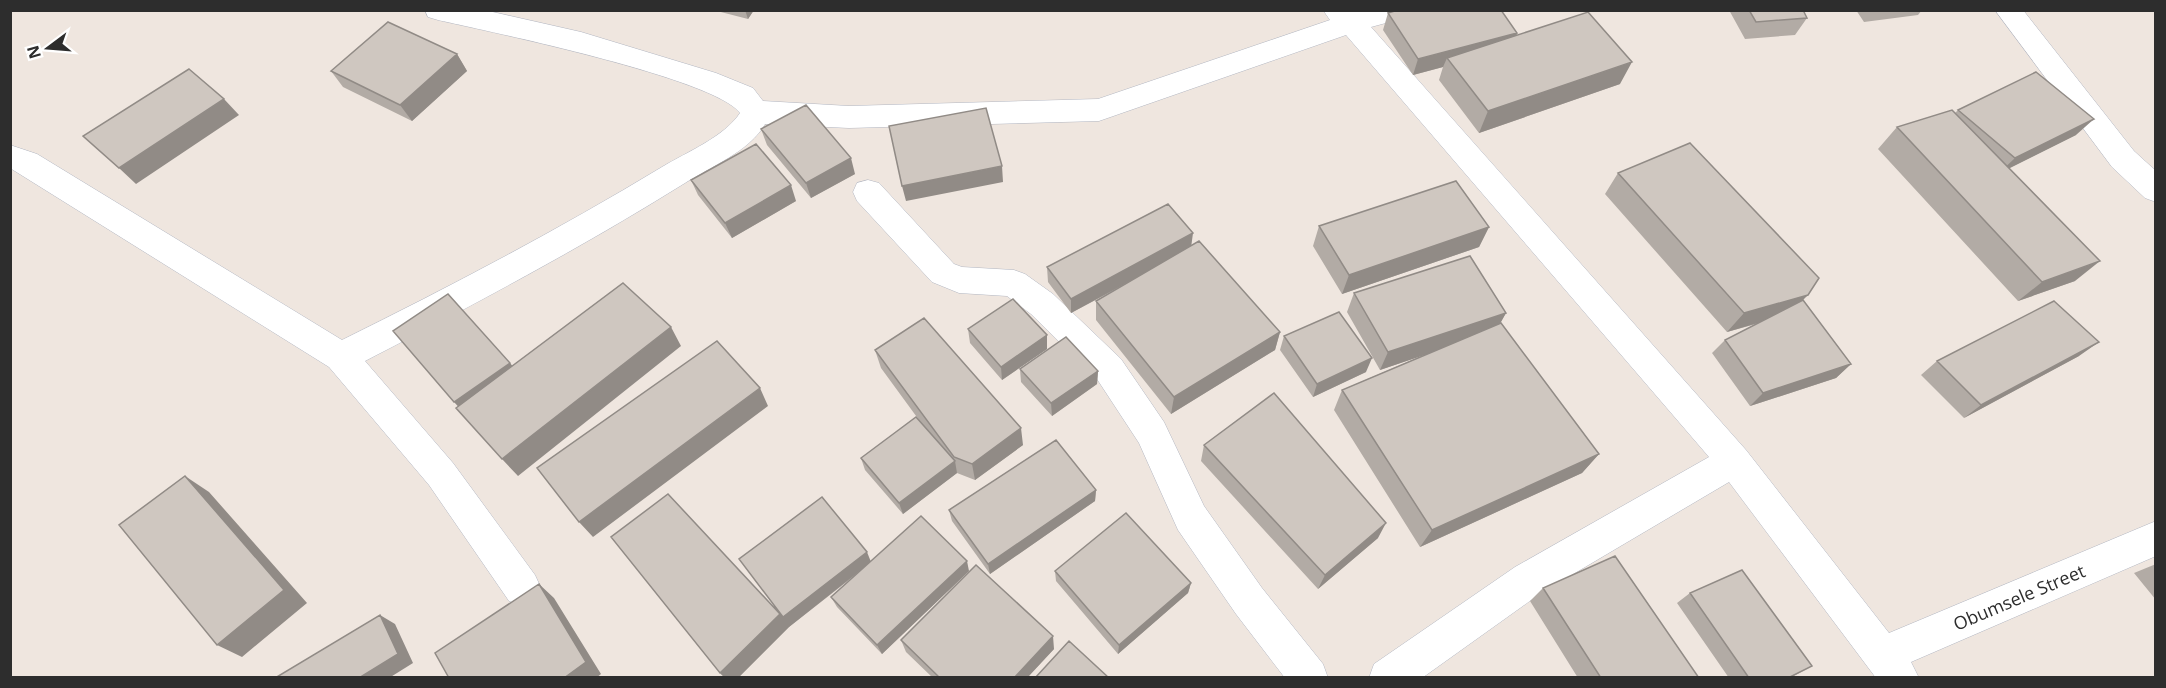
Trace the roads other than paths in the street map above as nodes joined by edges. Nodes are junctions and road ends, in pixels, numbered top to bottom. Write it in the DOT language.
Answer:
graph roads {
  1 [pos="438,10"];
  2 [pos="1398,10"];
  3 [pos="2008,10"];
  4 [pos="1344,17"];
  5 [pos="755,111"];
  6 [pos="10,156"];
  7 [pos="2156,190"];
  8 [pos="868,192"];
  9 [pos="341,357"];
  10 [pos="1734,461"];
  11 [pos="2156,538"];
  12 [pos="522,588"];
  13 [pos="1891,666"];
  14 [pos="1309,678"];
  15 [pos="1388,678"];
  1 -- 5 [label="street"];
  2 -- 4 [label="street"];
  3 -- 7 [label="street"];
  4 -- 5 [label="street"];
  4 -- 10 [label="street"];
  5 -- 9 [label="street"];
  6 -- 9 [label="street"];
  8 -- 14 [label="street"];
  9 -- 12 [label="street"];
  10 -- 13 [label="street"];
  10 -- 15 [label="street"];
  11 -- 13 [label="street, Obumsele Street"];
}
